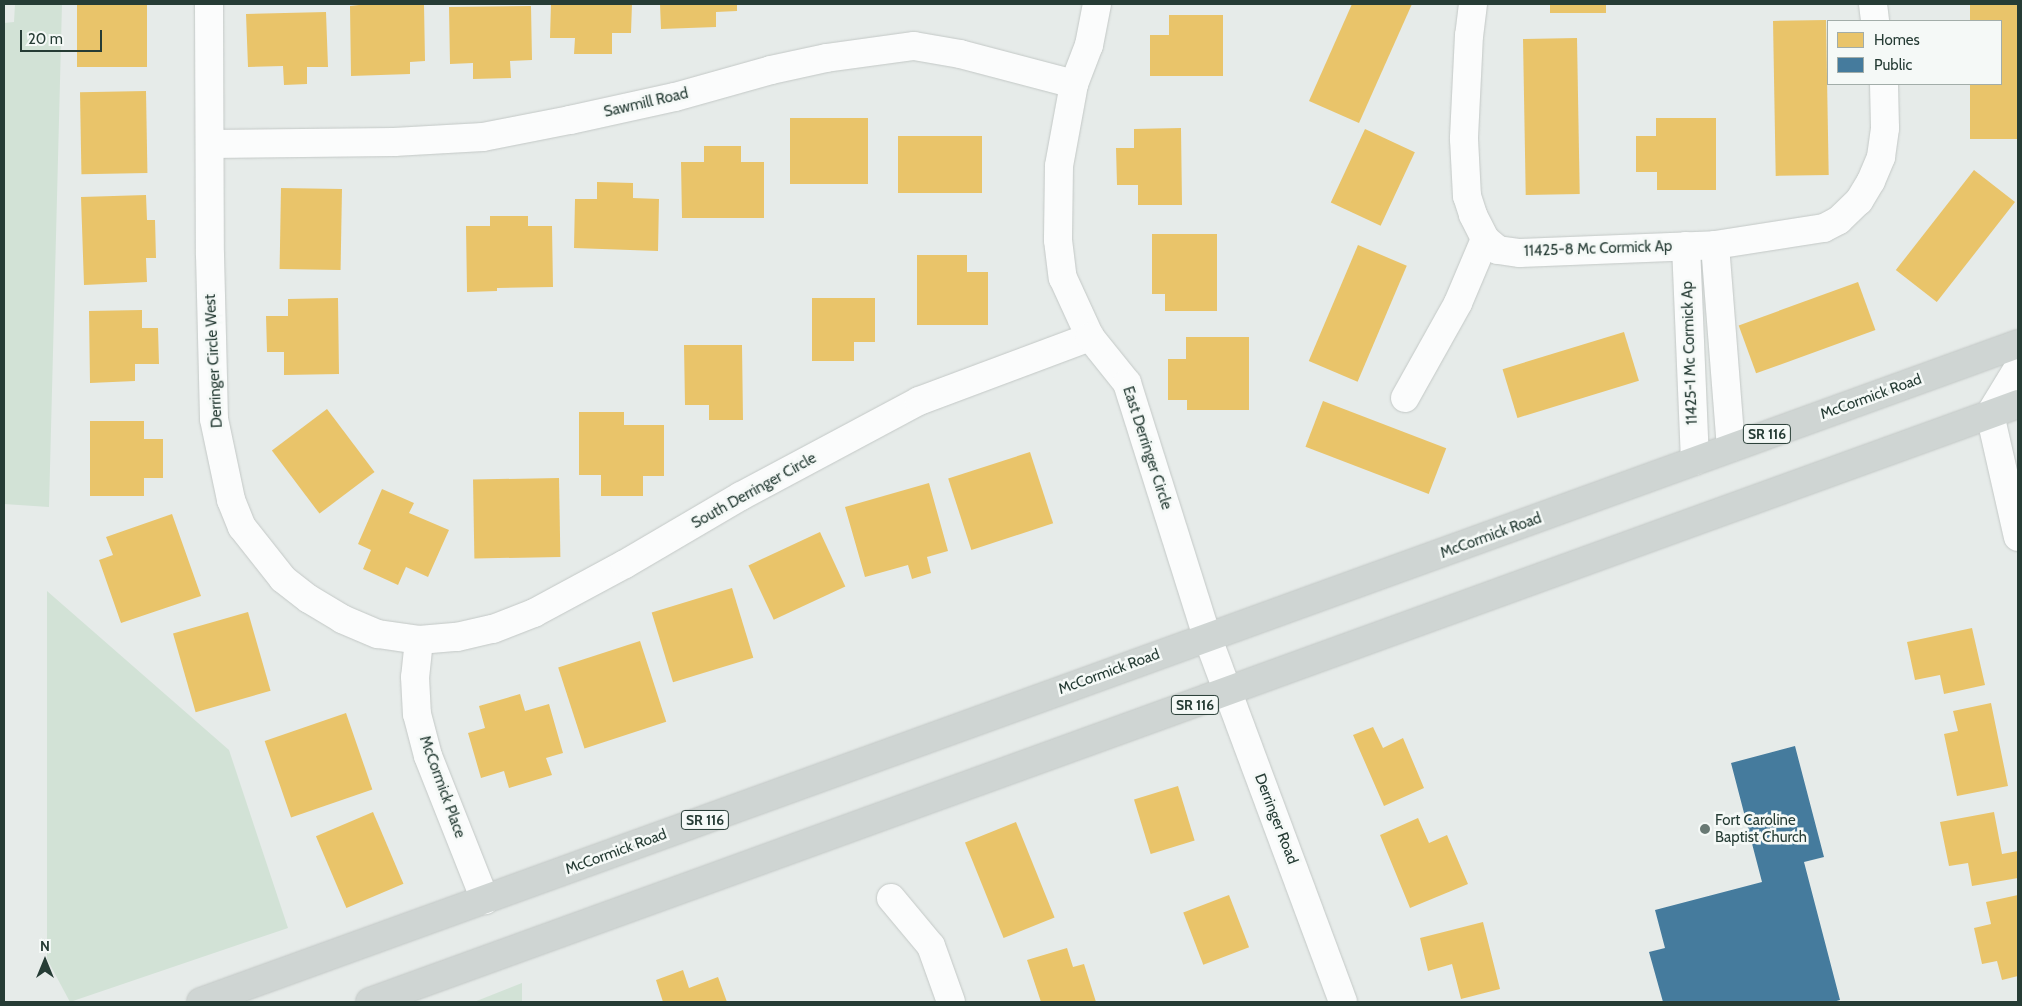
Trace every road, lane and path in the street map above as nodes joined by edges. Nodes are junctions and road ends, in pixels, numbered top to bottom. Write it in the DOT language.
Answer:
graph roads {
  1 [pos="209,4"];
  2 [pos="1097,4"];
  3 [pos="1474,4"];
  4 [pos="1873,4"];
  5 [pos="1875,20"];
  6 [pos="1074,84"];
  7 [pos="1884,85"];
  8 [pos="211,144"];
  9 [pos="1485,239"];
  10 [pos="1715,245"];
  11 [pos="1686,246"];
  12 [pos="1090,336"];
  13 [pos="2018,344"];
  14 [pos="2018,368"];
  15 [pos="1405,398"];
  16 [pos="2018,404"];
  17 [pos="1990,414"];
  18 [pos="1730,447"];
  19 [pos="1694,461"];
  20 [pos="2018,537"];
  21 [pos="1208,636"];
  22 [pos="419,640"];
  23 [pos="1228,692"];
  24 [pos="891,898"];
  25 [pos="485,900"];
  26 [pos="202,1002"];
  27 [pos="370,1002"];
  28 [pos="951,1002"];
  29 [pos="1343,1002"];
  1 -- 8 [label="street, Derringer Circle West"];
  2 -- 6 [label="street, East Derringer Circle"];
  3 -- 9 [label="street"];
  4 -- 5 [label="street"];
  6 -- 8 [label="street, Sawmill Road"];
  6 -- 12 [label="street, East Derringer Circle"];
  7 -- 10 [label="street, 11425-8 Mc Cormick Ap"];
  8 -- 22 [label="street, Derringer Circle West"];
  9 -- 11 [label="street, 11425-8 Mc Cormick Ap"];
  9 -- 15 [label="street"];
  10 -- 11 [label="street, 11425-8 Mc Cormick Ap"];
  10 -- 18 [label="street, 11425-1 Mc Cormick Ap"];
  11 -- 19 [label="street, 11425-1 Mc Cormick Ap"];
  12 -- 21 [label="street, East Derringer Circle"];
  12 -- 22 [label="street, South Derringer Circle"];
  13 -- 18 [label="main road, McCormick Road / SR 116"];
  14 -- 17 [label="street"];
  16 -- 17 [label="main road, SR 116"];
  17 -- 20 [label="street"];
  17 -- 23 [label="main road, SR 116"];
  18 -- 19 [label="main road, McCormick Road / SR 116"];
  19 -- 21 [label="main road, McCormick Road / SR 116"];
  21 -- 23 [label="street, Derringer Road"];
  21 -- 25 [label="main road, McCormick Road / SR 116"];
  22 -- 25 [label="street, McCormick Place"];
  23 -- 27 [label="main road, SR 116"];
  23 -- 29 [label="street, Derringer Road"];
  24 -- 28 [label="street"];
  25 -- 26 [label="main road, McCormick Road / SR 116"];
}
